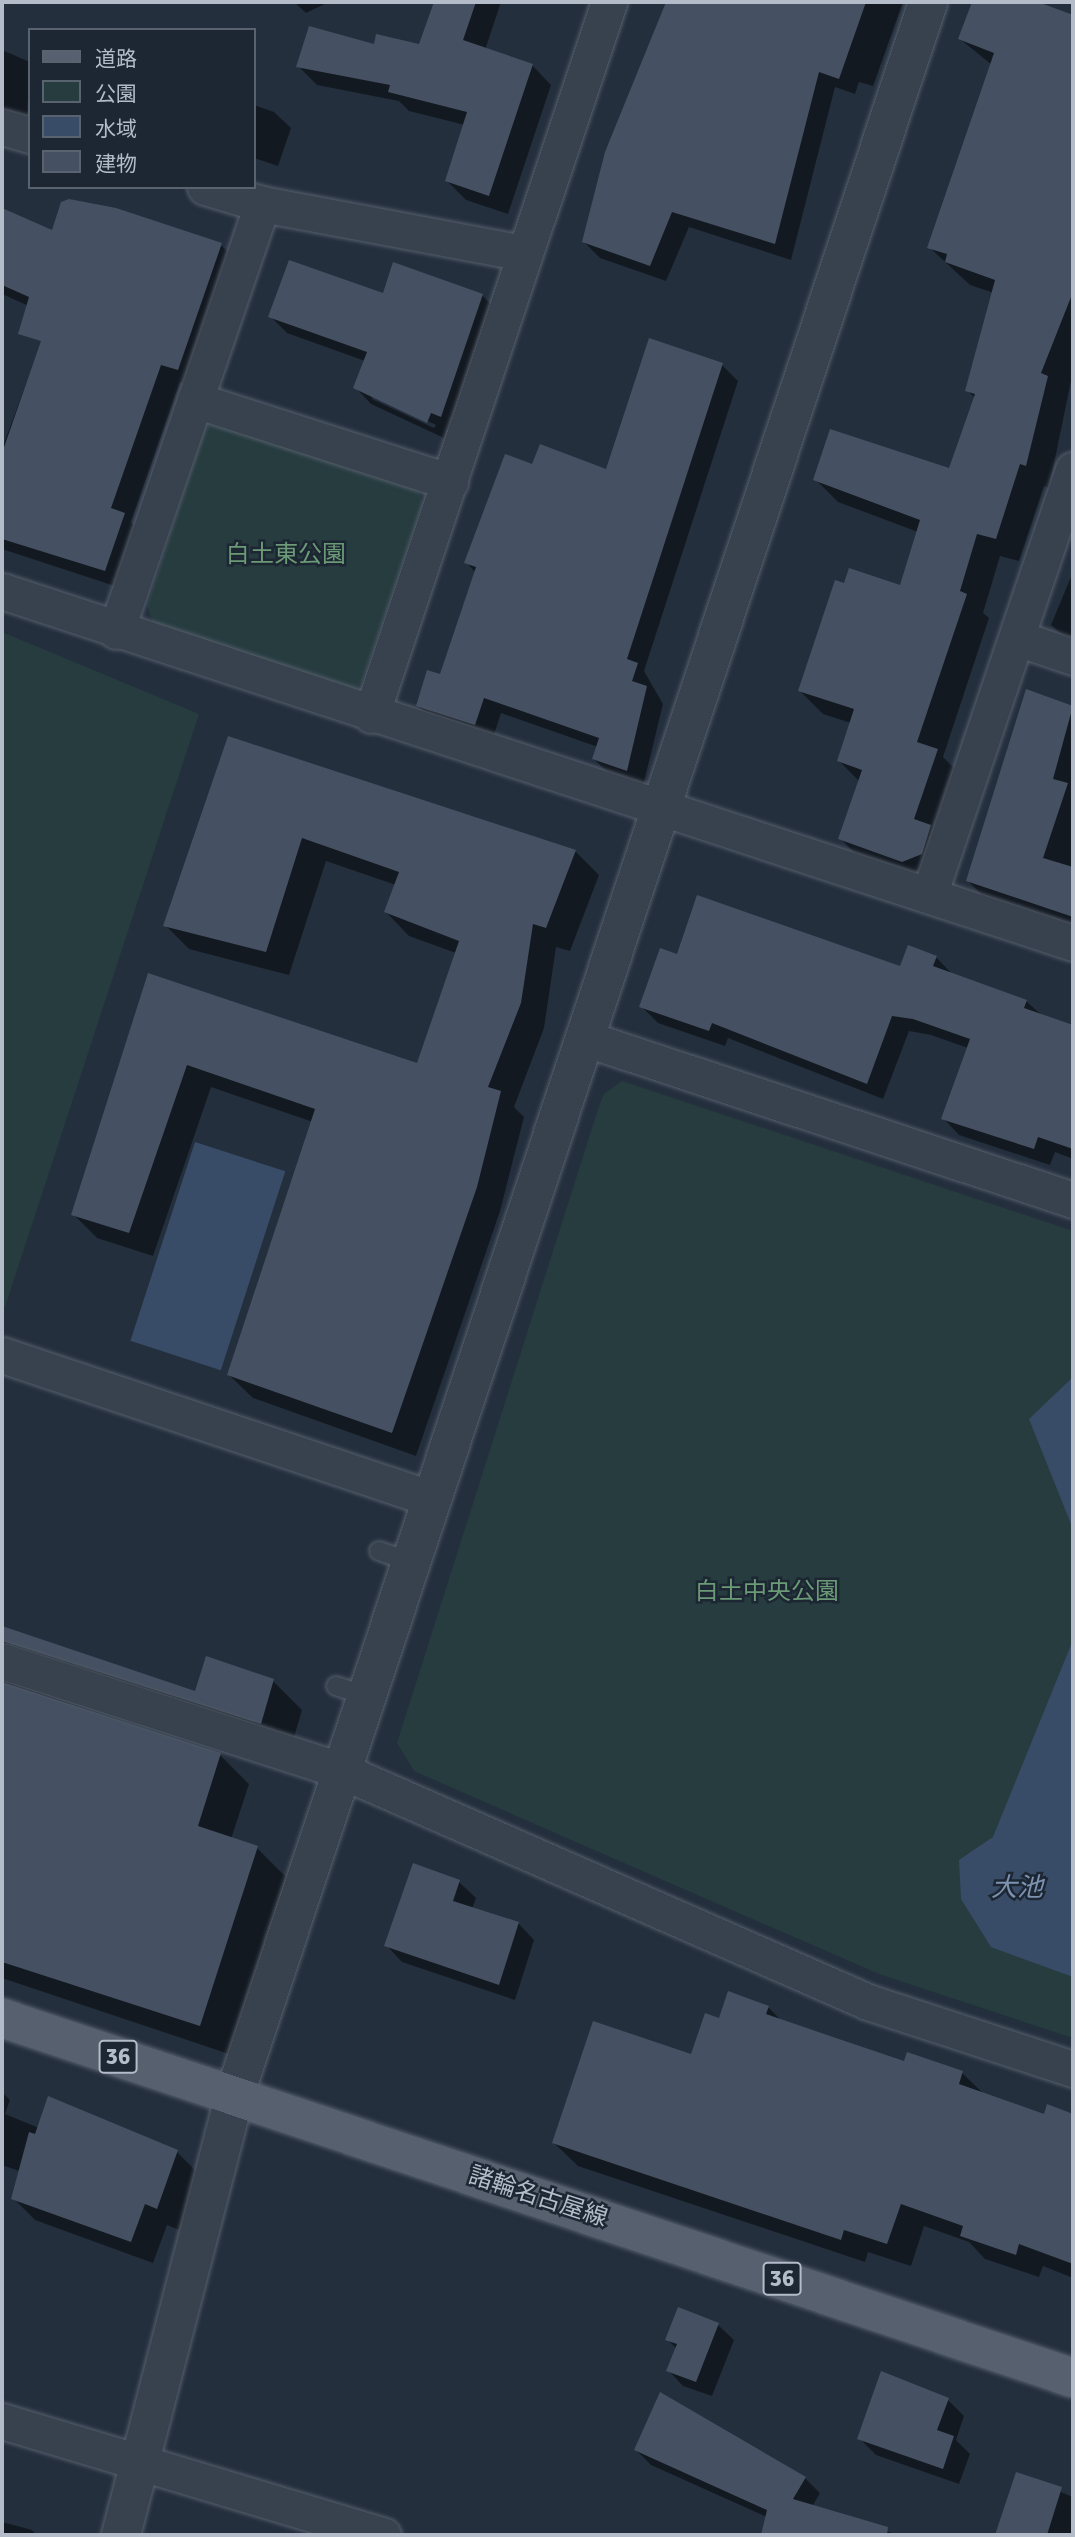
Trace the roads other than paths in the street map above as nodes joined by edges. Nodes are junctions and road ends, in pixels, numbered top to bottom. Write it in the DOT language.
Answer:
graph roads {
  1 [pos="609,2"];
  2 [pos="928,2"];
  3 [pos="2,127"];
  4 [pos="28,134"];
  5 [pos="212,189"];
  6 [pos="262,204"];
  7 [pos="524,253"];
  8 [pos="195,400"];
  9 [pos="1073,470"];
  10 [pos="450,482"];
  11 [pos="2,591"];
  12 [pos="116,631"];
  13 [pos="1017,638"];
  14 [pos="1073,657"];
  15 [pos="371,715"];
  16 [pos="663,806"];
  17 [pos="929,895"];
  18 [pos="1073,943"];
  19 [pos="584,1038"];
  20 [pos="1073,1200"];
  21 [pos="2,1355"];
  22 [pos="432,1499"];
  23 [pos="2,1661"];
  24 [pos="341,1771"];
  25 [pos="2,2018"];
  26 [pos="1073,2070"];
  27 [pos="234,2097"];
  28 [pos="1073,2378"];
  29 [pos="2,2421"];
  30 [pos="140,2463"];
  31 [pos="121,2535"];
  32 [pos="383,2535"];
  1 -- 7 [label="street"];
  2 -- 16 [label="street"];
  3 -- 4 [label="street"];
  5 -- 6 [label="street"];
  6 -- 7 [label="street"];
  6 -- 8 [label="street"];
  7 -- 10 [label="street"];
  8 -- 10 [label="street"];
  8 -- 12 [label="street"];
  9 -- 13 [label="street"];
  10 -- 15 [label="street"];
  11 -- 12 [label="street"];
  12 -- 15 [label="street"];
  13 -- 14 [label="street"];
  13 -- 17 [label="street"];
  15 -- 16 [label="street"];
  16 -- 17 [label="street"];
  16 -- 19 [label="street"];
  17 -- 18 [label="street"];
  19 -- 20 [label="street"];
  19 -- 22 [label="street"];
  21 -- 22 [label="street"];
  22 -- 24 [label="street"];
  23 -- 24 [label="street"];
  24 -- 26 [label="street"];
  24 -- 27 [label="street"];
  25 -- 27 [label="main road, 諸輪名古屋線 / 36"];
  27 -- 28 [label="main road, 諸輪名古屋線 / 36"];
  27 -- 30 [label="street"];
  29 -- 30 [label="street"];
  30 -- 31 [label="street"];
  30 -- 32 [label="street"];
}
